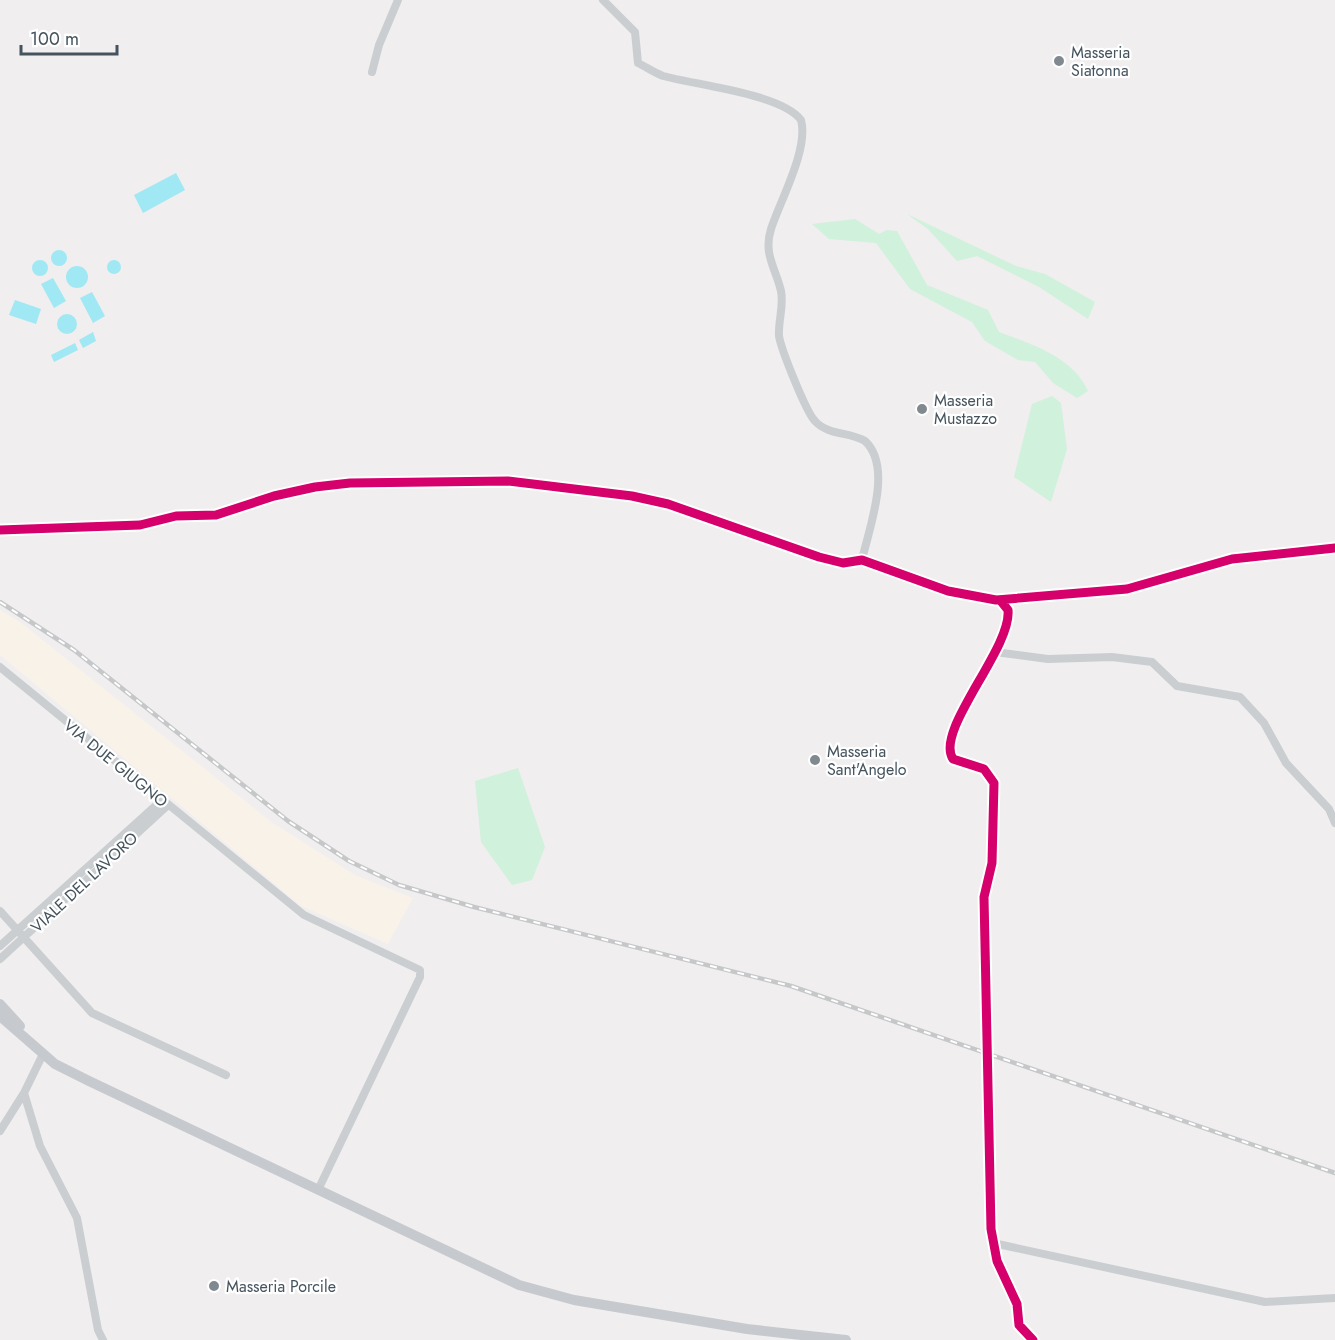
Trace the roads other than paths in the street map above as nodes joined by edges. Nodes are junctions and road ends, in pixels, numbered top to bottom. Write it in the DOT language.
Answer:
graph roads {
  1 [pos="398,0"];
  2 [pos="603,0"];
  3 [pos="372,72"];
  4 [pos="0,530"];
  5 [pos="1335,548"];
  6 [pos="862,560"];
  7 [pos="1000,600"];
  8 [pos="995,652"];
  9 [pos="0,667"];
  10 [pos="165,803"];
  11 [pos="1335,824"];
  12 [pos="0,911"];
  13 [pos="17,930"];
  14 [pos="24,937"];
  15 [pos="0,946"];
  16 [pos="0,959"];
  17 [pos="1,1008"];
  18 [pos="43,1054"];
  19 [pos="55,1064"];
  20 [pos="226,1075"];
  21 [pos="24,1093"];
  22 [pos="0,1131"];
  23 [pos="318,1190"];
  24 [pos="993,1243"];
  25 [pos="1335,1298"];
  26 [pos="103,1340"];
  27 [pos="846,1340"];
  28 [pos="1033,1340"];
  1 -- 3 [label="street"];
  2 -- 6 [label="street"];
  4 -- 6 [label="street"];
  5 -- 7 [label="street"];
  6 -- 7 [label="street"];
  7 -- 8 [label="street"];
  8 -- 11 [label="street"];
  8 -- 24 [label="street"];
  9 -- 10 [label="street, VIA DUE GIUGNO"];
  10 -- 13 [label="street"];
  10 -- 14 [label="street, VIALE DEL LAVORO"];
  10 -- 23 [label="street, VIA DUE GIUGNO"];
  12 -- 13 [label="street"];
  13 -- 14 [label="street"];
  13 -- 15 [label="street"];
  14 -- 16 [label="street, VIALE DEL LAVORO"];
  14 -- 20 [label="street"];
  17 -- 18 [label="main road"];
  17 -- 19 [label="main road"];
  18 -- 19 [label="main road"];
  18 -- 21 [label="street"];
  19 -- 23 [label="main road"];
  21 -- 22 [label="street"];
  21 -- 26 [label="street"];
  23 -- 27 [label="main road"];
  24 -- 25 [label="street"];
  24 -- 28 [label="street"];
}
